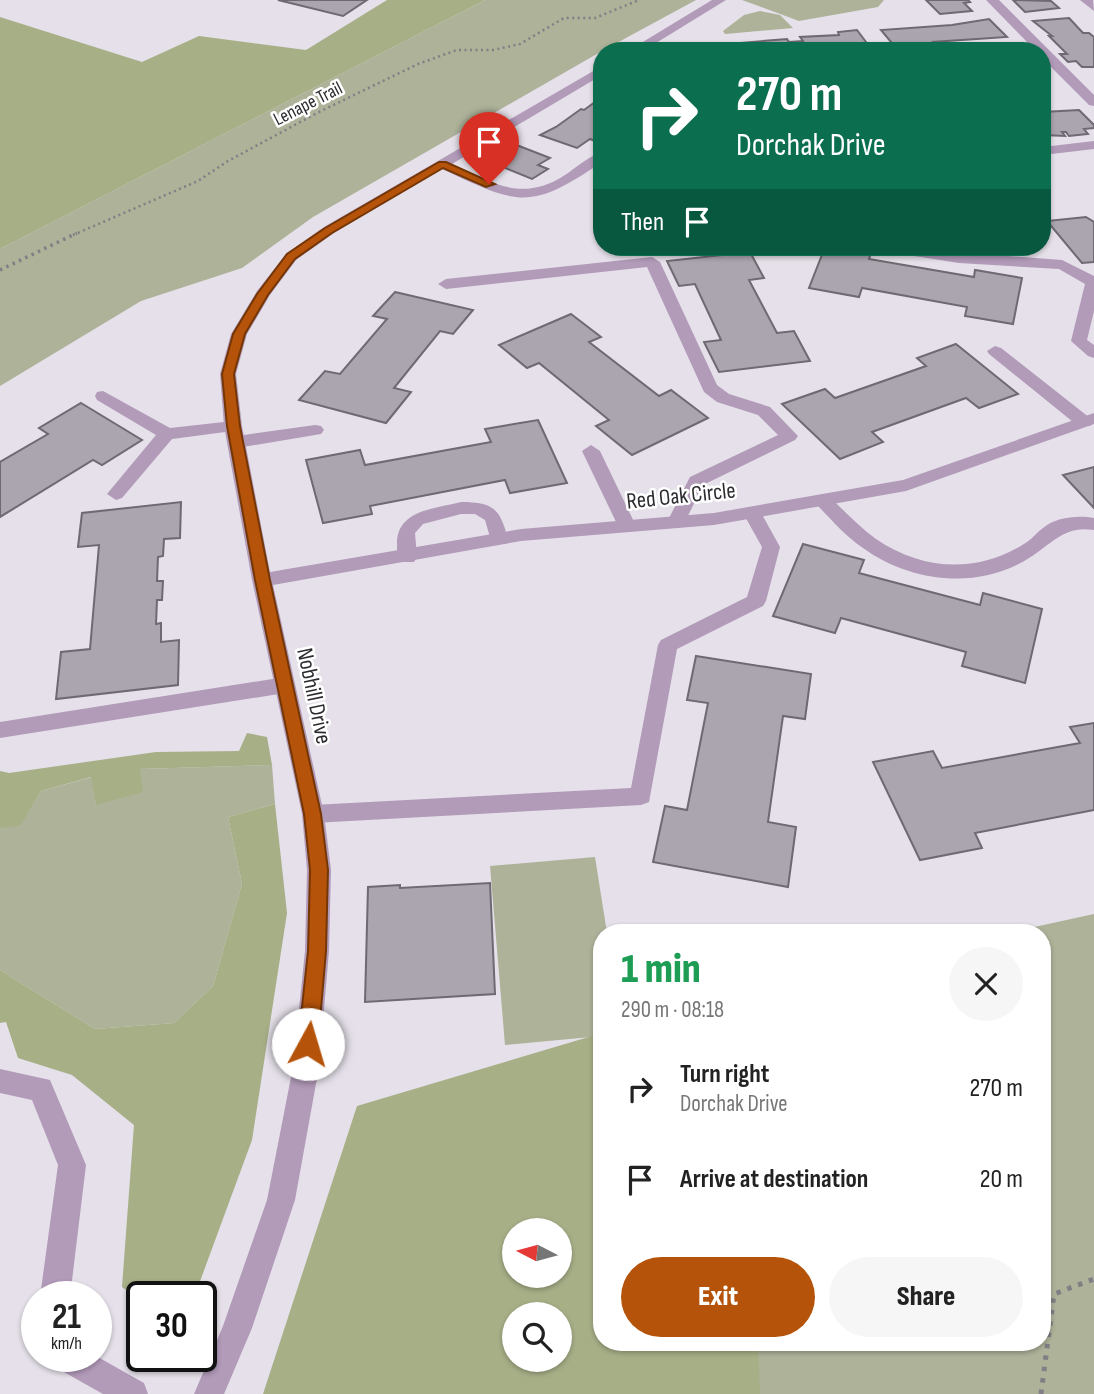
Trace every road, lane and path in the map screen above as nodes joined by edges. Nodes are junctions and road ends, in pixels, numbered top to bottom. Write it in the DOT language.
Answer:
graph roads {
  1 [pos="639,0"];
  2 [pos="720,0"];
  3 [pos="992,0"];
  4 [pos="1086,0"];
  5 [pos="1094,7"];
  6 [pos="649,42"];
  7 [pos="1033,42"];
  8 [pos="1051,60"];
  9 [pos="593,75"];
  10 [pos="1094,78"];
  11 [pos="1072,80"];
  12 [pos="1094,103"];
  13 [pos="1094,145"];
  14 [pos="1051,149"];
  15 [pos="593,162"];
  16 [pos="442,164"];
  17 [pos="945,256"];
  18 [pos="0,270"];
  19 [pos="446,284"];
  20 [pos="995,351"];
  21 [pos="1094,353"];
  22 [pos="103,396"];
  23 [pos="1089,420"];
  24 [pos="315,430"];
  25 [pos="167,434"];
  26 [pos="235,434"];
  27 [pos="591,452"];
  28 [pos="116,494"];
  29 [pos="822,500"];
  30 [pos="752,513"];
  31 [pos="676,522"];
  32 [pos="1094,524"];
  33 [pos="627,526"];
  34 [pos="499,539"];
  35 [pos="407,556"];
  36 [pos="262,580"];
  37 [pos="285,685"];
  38 [pos="0,730"];
  39 [pos="313,814"];
  40 [pos="0,1081"];
  41 [pos="1094,1279"];
  42 [pos="57,1281"];
  43 [pos="1051,1317"];
  44 [pos="1047,1351"];
  45 [pos="94,1372"];
  46 [pos="133,1394"];
  47 [pos="209,1394"];
  48 [pos="1041,1394"];
  1 -- 18 [label="path, Lenape Trail"];
  2 -- 6 [label="street"];
  3 -- 7 [label="street"];
  4 -- 5 [label="street"];
  8 -- 11 [label="street"];
  9 -- 16 [label="street, Nobhill Drive"];
  10 -- 11 [label="street"];
  11 -- 12 [label="street"];
  13 -- 14 [label="street"];
  15 -- 16 [label="street"];
  16 -- 26 [label="street, Nobhill Drive"];
  17 -- 21 [label="street"];
  19 -- 31 [label="street"];
  20 -- 23 [label="street"];
  22 -- 25 [label="street"];
  23 -- 29 [label="street, Red Oak Circle"];
  24 -- 26 [label="street"];
  25 -- 26 [label="street"];
  25 -- 28 [label="street"];
  26 -- 36 [label="street, Nobhill Drive"];
  27 -- 33 [label="street"];
  29 -- 30 [label="street, Red Oak Circle"];
  29 -- 32 [label="street"];
  30 -- 31 [label="street, Red Oak Circle"];
  30 -- 39 [label="street"];
  31 -- 33 [label="street, Red Oak Circle"];
  33 -- 34 [label="street, Red Oak Circle"];
  34 -- 35 [label="street, Red Oak Circle"];
  34 -- 35 [label="street"];
  35 -- 36 [label="street, Red Oak Circle"];
  36 -- 37 [label="street, Nobhill Drive"];
  37 -- 38 [label="street"];
  37 -- 39 [label="street, Nobhill Drive"];
  39 -- 47 [label="street, Nobhill Drive"];
  40 -- 42 [label="street"];
  41 -- 43 [label="path"];
  44 -- 48 [label="path"];
  45 -- 46 [label="street"];
}
